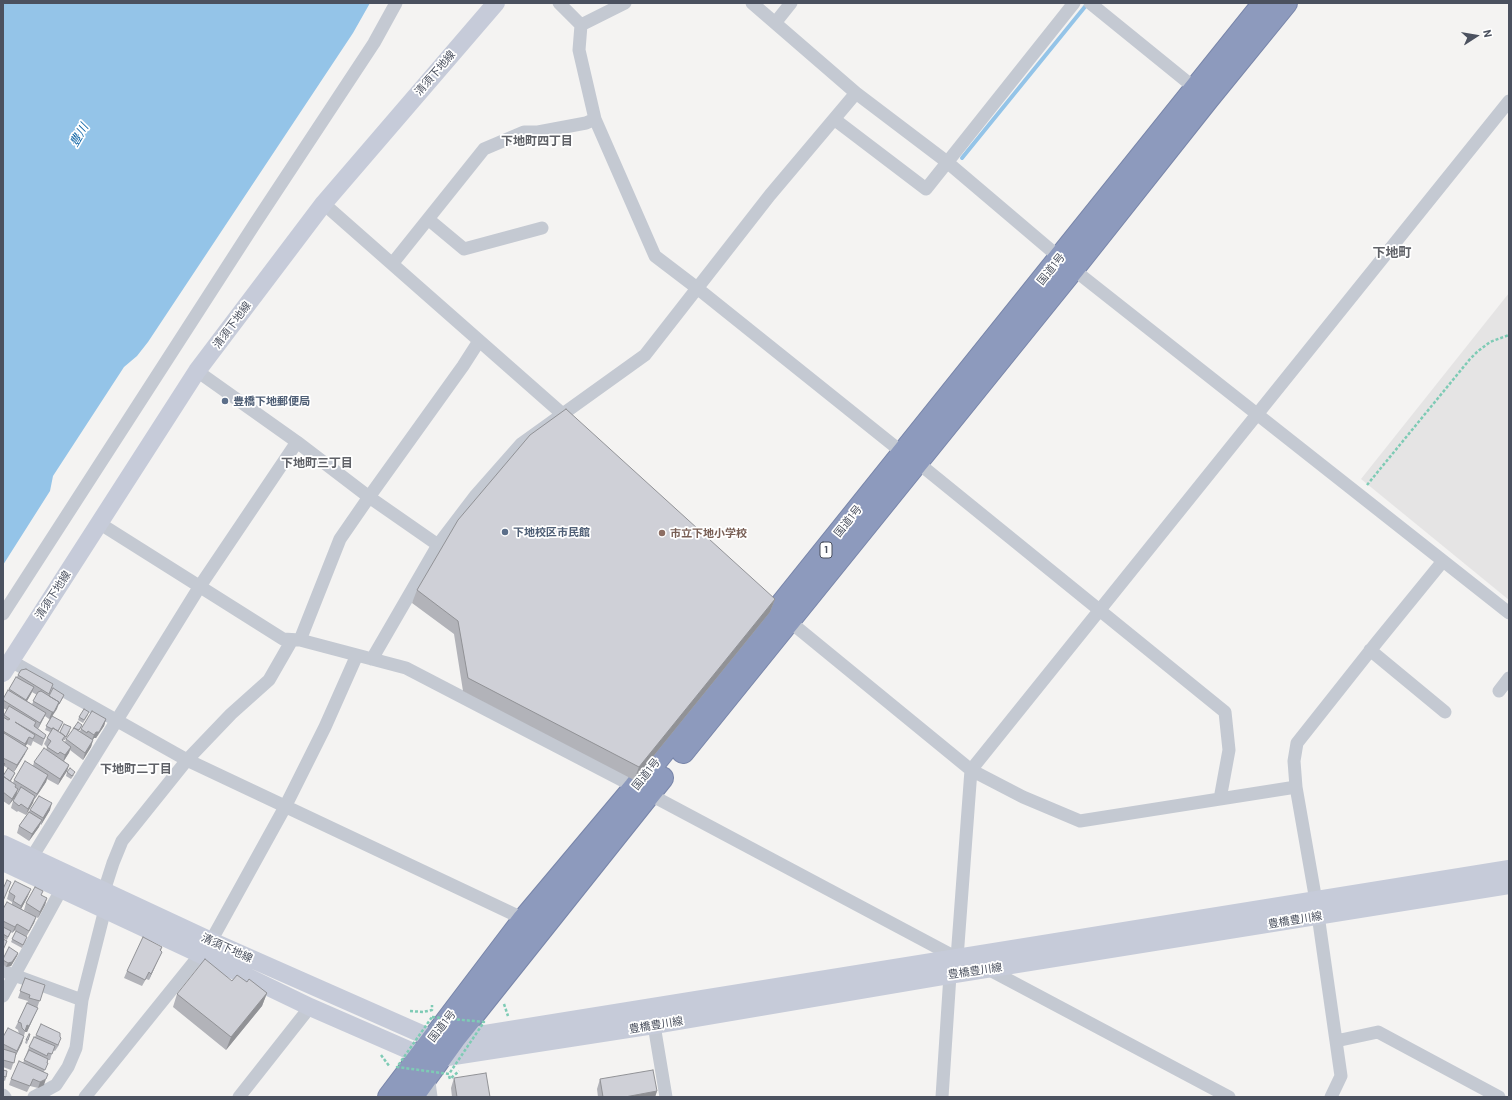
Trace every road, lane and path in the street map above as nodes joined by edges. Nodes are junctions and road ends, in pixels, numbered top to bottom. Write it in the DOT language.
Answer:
graph roads {
  1 [pos="396,3"];
  2 [pos="496,3"];
  3 [pos="559,3"];
  4 [pos="625,3"];
  5 [pos="752,3"];
  6 [pos="791,3"];
  7 [pos="1074,3"];
  8 [pos="1264,3"];
  9 [pos="1286,3"];
  10 [pos="1092,4"];
  11 [pos="775,23"];
  12 [pos="581,25"];
  13 [pos="1196,89"];
  14 [pos="856,93"];
  15 [pos="1509,101"];
  16 [pos="595,119"];
  17 [pos="834,119"];
  18 [pos="947,162"];
  19 [pos="324,204"];
  20 [pos="428,219"];
  21 [pos="542,228"];
  22 [pos="1067,263"];
  23 [pos="392,264"];
  24 [pos="697,288"];
  25 [pos="1509,335"];
  26 [pos="479,341"];
  27 [pos="197,371"];
  28 [pos="562,414"];
  29 [pos="1257,414"];
  30 [pos="573,424"];
  31 [pos="297,442"];
  32 [pos="910,458"];
  33 [pos="1359,495"];
  34 [pos="368,497"];
  35 [pos="99,523"];
  36 [pos="438,545"];
  37 [pos="1443,561"];
  38 [pos="200,586"];
  39 [pos="1099,610"];
  40 [pos="777,611"];
  41 [pos="1509,613"];
  42 [pos="3,614"];
  43 [pos="296,640"];
  44 [pos="1370,650"];
  45 [pos="357,655"];
  46 [pos="372,659"];
  47 [pos="7,667"];
  48 [pos="1509,678"];
  49 [pos="1499,691"];
  50 [pos="1445,712"];
  51 [pos="116,721"];
  52 [pos="187,760"];
  53 [pos="971,770"];
  54 [pos="1296,787"];
  55 [pos="642,790"];
  56 [pos="1220,799"];
  57 [pos="285,807"];
  58 [pos="3,844"];
  59 [pos="32,857"];
  60 [pos="3,862"];
  61 [pos="1509,869"];
  62 [pos="1509,886"];
  63 [pos="61,890"];
  64 [pos="104,891"];
  65 [pos="105,909"];
  66 [pos="1317,909"];
  67 [pos="524,919"];
  68 [pos="205,947"];
  69 [pos="957,958"];
  70 [pos="988,970"];
  71 [pos="9,973"];
  72 [pos="950,975"];
  73 [pos="3,996"];
  74 [pos="82,1000"];
  75 [pos="432,1005"];
  76 [pos="310,1007"];
  77 [pos="406,1010"];
  78 [pos="406,1014"];
  79 [pos="432,1017"];
  80 [pos="654,1026"];
  81 [pos="1336,1041"];
  82 [pos="437,1048"];
  83 [pos="388,1058"];
  84 [pos="393,1062"];
  85 [pos="397,1067"];
  86 [pos="392,1073"];
  87 [pos="428,1075"];
  88 [pos="34,1097"];
  89 [pos="85,1097"];
  90 [pos="239,1097"];
  91 [pos="389,1097"];
  92 [pos="412,1097"];
  93 [pos="431,1097"];
  94 [pos="666,1097"];
  95 [pos="942,1097"];
  96 [pos="1229,1097"];
  97 [pos="1330,1097"];
  98 [pos="1499,1097"];
  1 -- 42 [label="street"];
  2 -- 19 [label="main road, 清須下地線"];
  3 -- 12 [label="street"];
  4 -- 12 [label="street"];
  5 -- 11 [label="street"];
  6 -- 11 [label="street"];
  7 -- 18 [label="street"];
  8 -- 13 [label="highway, 国道1号 / 1"];
  9 -- 22 [label="highway, 国道1号 / 1"];
  10 -- 13 [label="street"];
  11 -- 14 [label="street"];
  12 -- 16 [label="street"];
  13 -- 22 [label="highway, 国道1号 / 1"];
  14 -- 17 [label="street"];
  14 -- 18 [label="street"];
  15 -- 29 [label="street"];
  16 -- 20 [label="street"];
  16 -- 24 [label="street"];
  17 -- 18 [label="street"];
  17 -- 24 [label="street"];
  18 -- 22 [label="street"];
  19 -- 23 [label="street"];
  19 -- 27 [label="main road, 清須下地線"];
  20 -- 21 [label="street"];
  20 -- 23 [label="street"];
  22 -- 29 [label="street"];
  22 -- 32 [label="highway, 国道1号 / 1"];
  23 -- 26 [label="street"];
  24 -- 28 [label="street"];
  24 -- 32 [label="street"];
  25 -- 33 [label="path"];
  26 -- 28 [label="street"];
  26 -- 34 [label="street"];
  27 -- 31 [label="street"];
  27 -- 35 [label="main road, 清須下地線"];
  28 -- 30 [label="street"];
  28 -- 36 [label="street"];
  29 -- 33 [label="street"];
  29 -- 39 [label="street"];
  31 -- 34 [label="street"];
  31 -- 38 [label="street"];
  32 -- 39 [label="street"];
  32 -- 40 [label="highway, 国道1号 / 1"];
  33 -- 37 [label="street"];
  34 -- 36 [label="street"];
  34 -- 43 [label="street"];
  35 -- 38 [label="street"];
  35 -- 47 [label="main road, 清須下地線"];
  36 -- 46 [label="street"];
  37 -- 41 [label="street"];
  37 -- 44 [label="street"];
  38 -- 43 [label="street"];
  38 -- 51 [label="street"];
  39 -- 53 [label="street"];
  39 -- 56 [label="street"];
  40 -- 53 [label="street"];
  40 -- 55 [label="highway, 国道1号 / 1"];
  43 -- 45 [label="street"];
  43 -- 52 [label="street"];
  44 -- 50 [label="street"];
  44 -- 54 [label="street"];
  45 -- 46 [label="street"];
  45 -- 57 [label="street"];
  46 -- 55 [label="street"];
  47 -- 51 [label="street"];
  48 -- 49 [label="street"];
  51 -- 52 [label="street"];
  51 -- 59 [label="street"];
  52 -- 57 [label="street"];
  52 -- 64 [label="street"];
  53 -- 56 [label="street"];
  53 -- 69 [label="street"];
  54 -- 56 [label="street"];
  54 -- 66 [label="street"];
  55 -- 67 [label="highway, 国道1号 / 1"];
  55 -- 69 [label="street"];
  55 -- 82 [label="highway, 国道1号 / 1"];
  57 -- 67 [label="street"];
  57 -- 68 [label="street"];
  58 -- 59 [label="main road, 清須下地線"];
  59 -- 64 [label="main road, 清須下地線"];
  60 -- 63 [label="main road, 清須下地線"];
  61 -- 66 [label="main road, 豊橋豊川線"];
  62 -- 66 [label="main road, 豊橋豊川線"];
  63 -- 65 [label="main road, 清須下地線"];
  63 -- 71 [label="street"];
  64 -- 68 [label="main road, 清須下地線"];
  65 -- 68 [label="main road, 清須下地線"];
  65 -- 74 [label="street"];
  66 -- 69 [label="main road, 豊橋豊川線"];
  66 -- 70 [label="main road, 豊橋豊川線"];
  66 -- 81 [label="street"];
  67 -- 82 [label="highway, 国道1号 / 1"];
  68 -- 76 [label="main road, 清須下地線"];
  68 -- 82 [label="main road, 清須下地線"];
  68 -- 89 [label="street"];
  69 -- 82 [label="main road, 豊橋豊川線"];
  70 -- 72 [label="main road, 豊橋豊川線"];
  70 -- 96 [label="street"];
  71 -- 73 [label="street"];
  71 -- 74 [label="street"];
  72 -- 80 [label="main road, 豊橋豊川線"];
  72 -- 95 [label="street"];
  74 -- 88 [label="street"];
  75 -- 77 [label="path"];
  76 -- 82 [label="main road, 清須下地線"];
  76 -- 90 [label="street"];
  78 -- 79 [label="path"];
  79 -- 85 [label="path, bridge"];
  79 -- 85 [label="path, bridge"];
  80 -- 82 [label="main road, 豊橋豊川線"];
  80 -- 94 [label="street"];
  81 -- 97 [label="street"];
  81 -- 98 [label="street"];
  82 -- 87 [label="highway, 国道1号 / 1"];
  82 -- 91 [label="highway, 国道1号 / 1"];
  83 -- 86 [label="path"];
  84 -- 85 [label="path"];
  87 -- 92 [label="highway, 国道1号 / 1"];
  87 -- 93 [label="street"];
}
